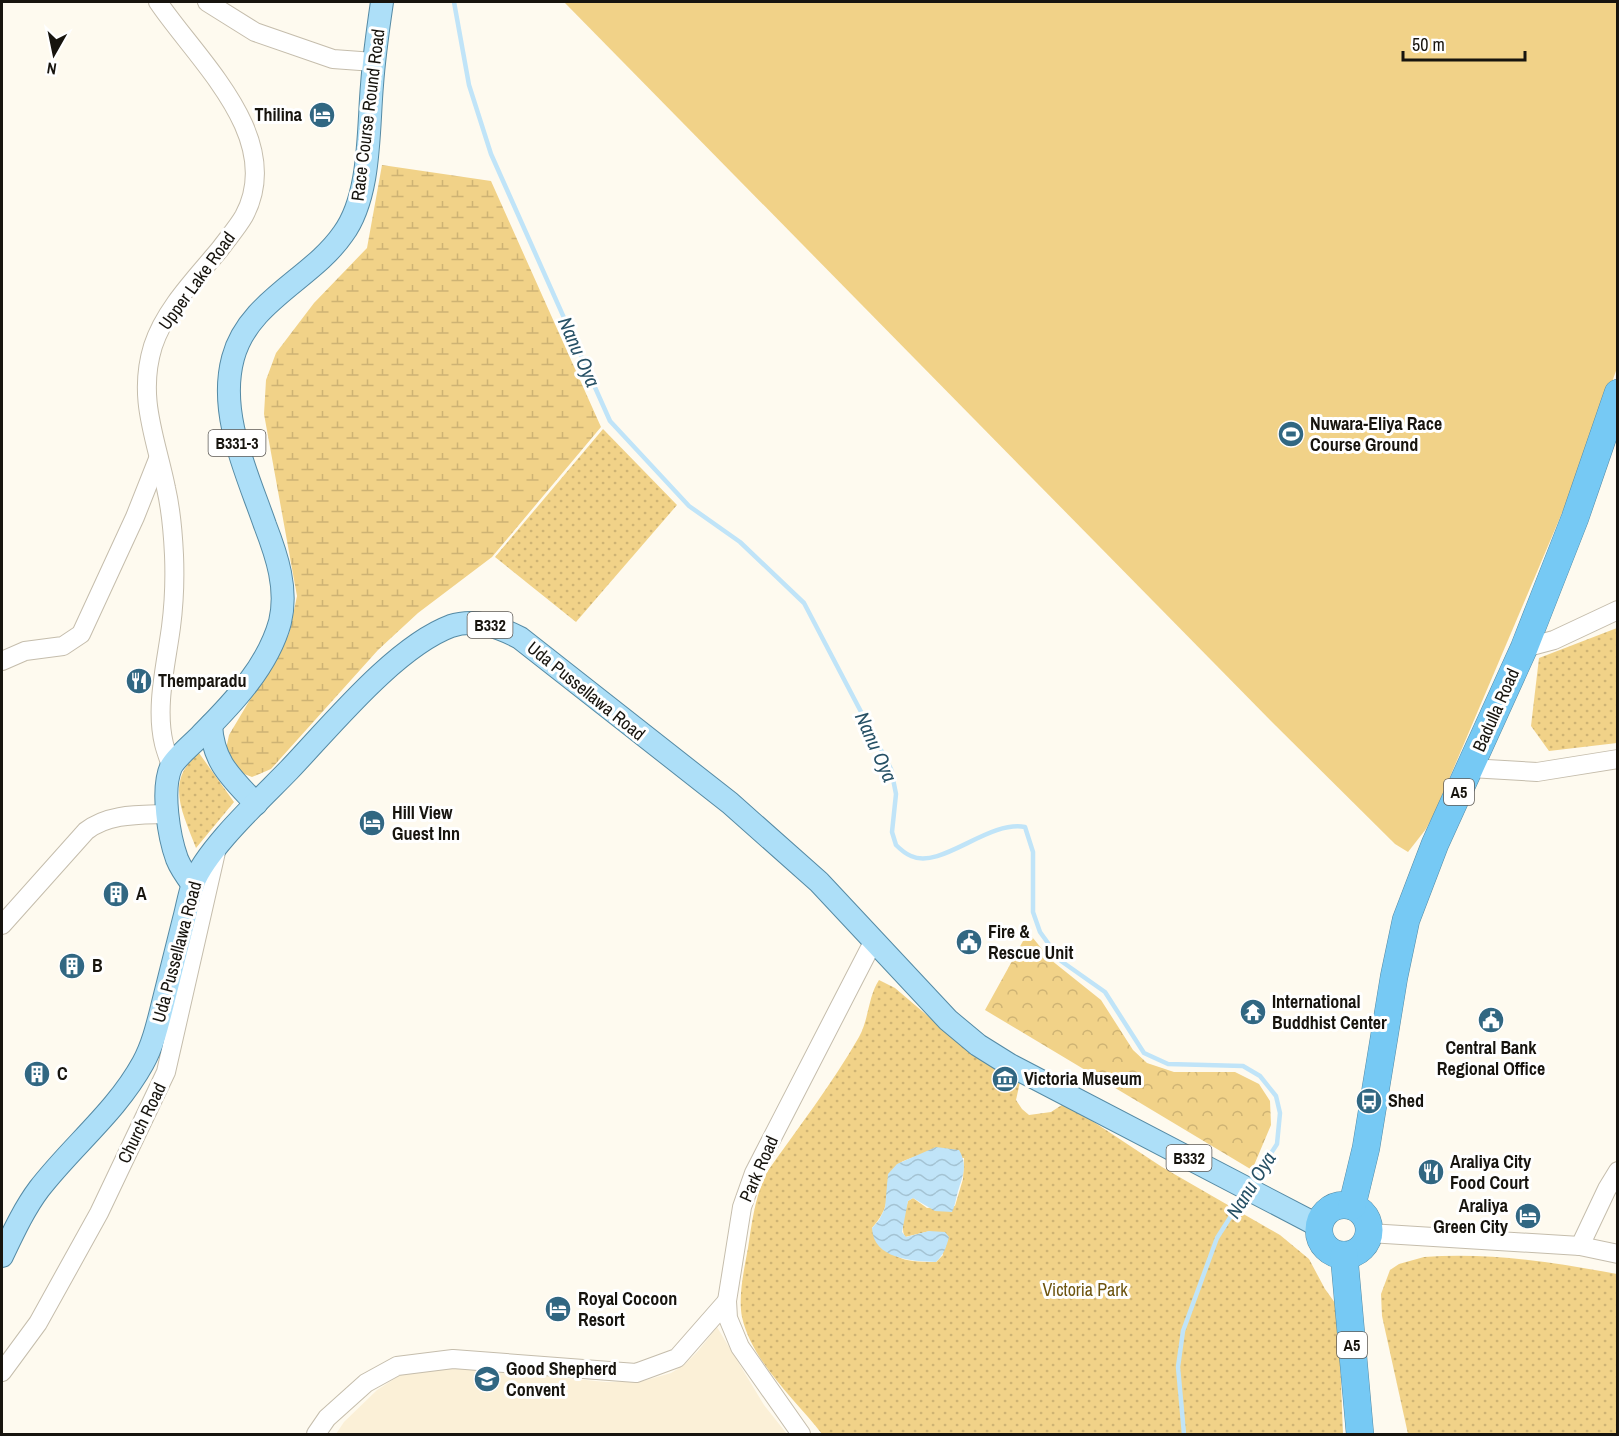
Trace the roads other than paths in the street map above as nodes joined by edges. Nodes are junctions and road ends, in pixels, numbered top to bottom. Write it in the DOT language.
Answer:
graph roads {
  1 [pos="158,2"];
  2 [pos="207,2"];
  3 [pos="382,2"];
  4 [pos="374,62"];
  5 [pos="1617,393"];
  6 [pos="158,459"];
  7 [pos="1617,610"];
  8 [pos="1524,648"];
  9 [pos="2,661"];
  10 [pos="211,725"];
  11 [pos="1617,759"];
  12 [pos="171,766"];
  13 [pos="1470,768"];
  14 [pos="256,804"];
  15 [pos="167,814"];
  16 [pos="217,848"];
  17 [pos="193,885"];
  18 [pos="2,925"];
  19 [pos="874,940"];
  20 [pos="1617,1171"];
  21 [pos="1352,1206"];
  22 [pos="1319,1226"];
  23 [pos="1369,1233"];
  24 [pos="1580,1246"];
  25 [pos="1617,1254"];
  26 [pos="1344,1255"];
  27 [pos="2,1256"];
  28 [pos="727,1301"];
  29 [pos="2,1372"];
  30 [pos="316,1434"];
  31 [pos="801,1434"];
  32 [pos="1360,1434"];
  1 -- 6 [label="street, Upper Lake Road"];
  2 -- 4 [label="street"];
  3 -- 4 [label="main road, Race Course Round Road / B331-3"];
  4 -- 10 [label="main road, Race Course Round Road / B331-3"];
  5 -- 8 [label="highway, Badulla Road / A5"];
  6 -- 9 [label="street"];
  6 -- 12 [label="street, Upper Lake Road"];
  7 -- 8 [label="street"];
  8 -- 13 [label="highway, Badulla Road / A5"];
  10 -- 12 [label="main road, Race Course Round Road / B331-3"];
  10 -- 14 [label="main road"];
  11 -- 13 [label="street"];
  12 -- 15 [label="main road"];
  13 -- 21 [label="highway, Badulla Road / A5"];
  14 -- 16 [label="main road, Uda Pussellawa Road / B332"];
  14 -- 19 [label="main road, Uda Pussellawa Road / B332"];
  15 -- 17 [label="main road"];
  15 -- 18 [label="street"];
  16 -- 17 [label="main road, Uda Pussellawa Road / B332"];
  16 -- 29 [label="street, Church Road"];
  17 -- 27 [label="main road, Uda Pussellawa Road / B332"];
  19 -- 22 [label="main road, Uda Pussellawa Road / B332"];
  19 -- 28 [label="street, Park Road"];
  20 -- 24 [label="street"];
  21 -- 22 [label="highway"];
  21 -- 23 [label="highway"];
  22 -- 26 [label="highway"];
  23 -- 24 [label="street"];
  23 -- 26 [label="highway"];
  24 -- 25 [label="street"];
  26 -- 32 [label="highway, A5"];
  28 -- 30 [label="street"];
  28 -- 31 [label="street, Park Road"];
}
